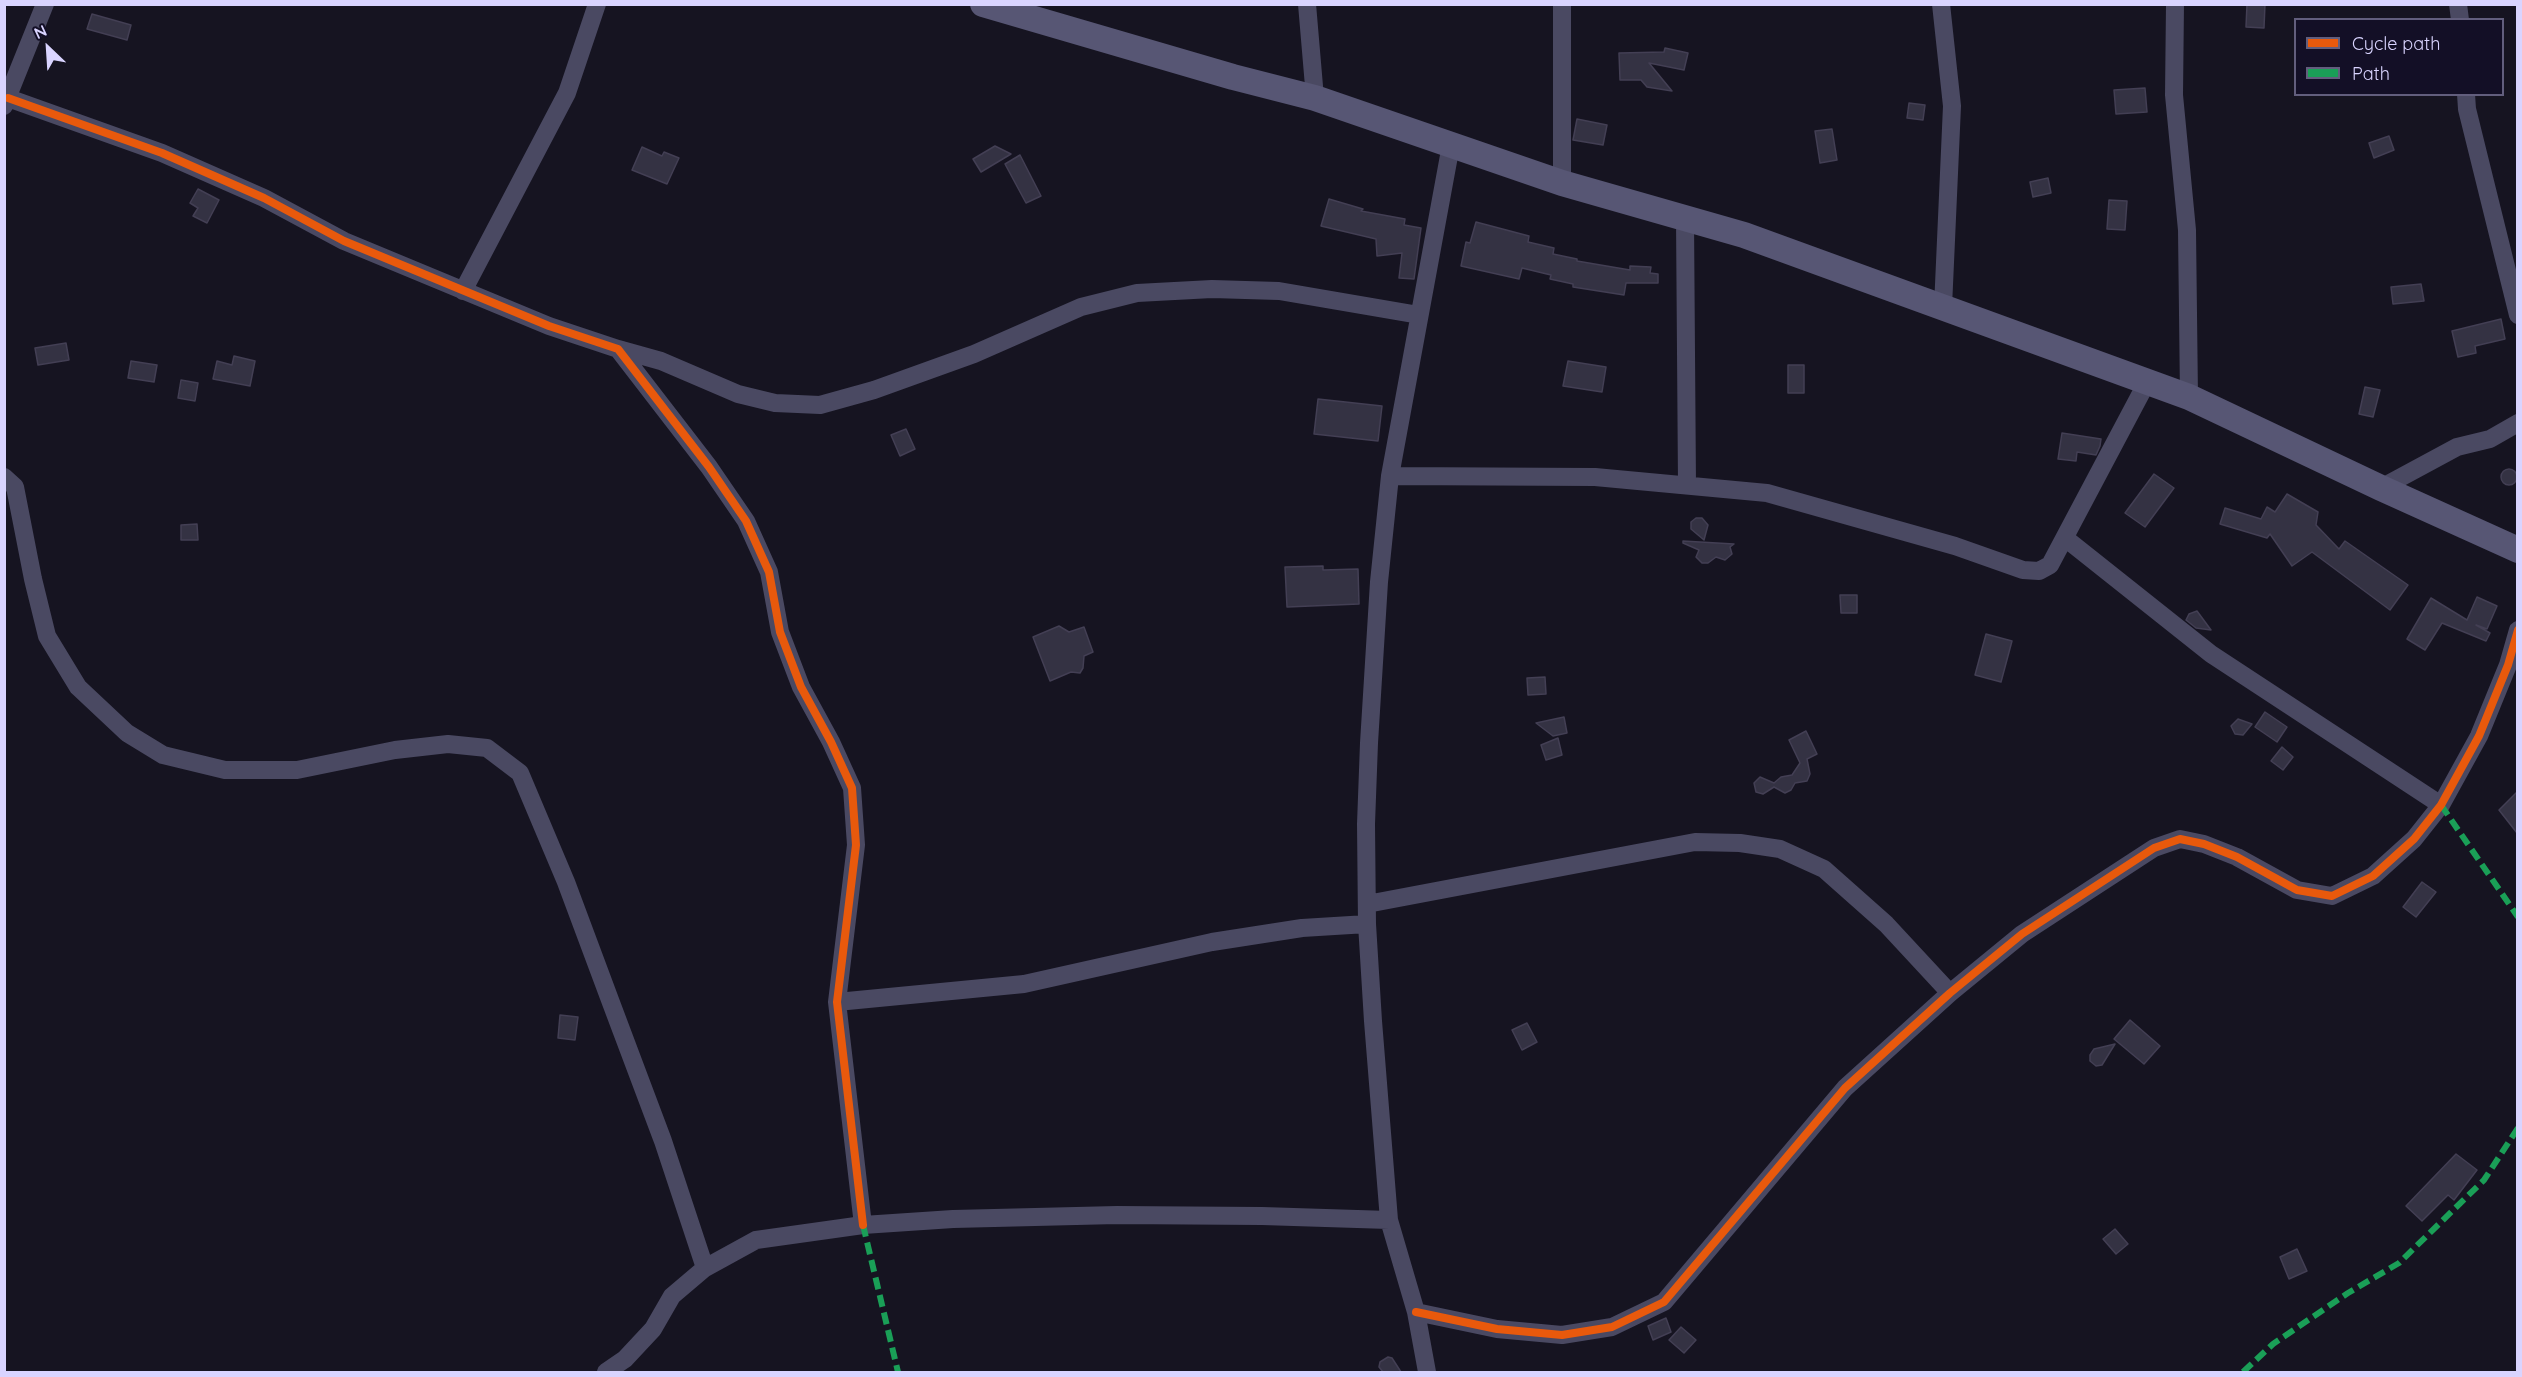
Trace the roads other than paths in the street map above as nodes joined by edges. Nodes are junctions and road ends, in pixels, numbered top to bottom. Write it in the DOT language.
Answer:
graph roads {
  1 [pos="45,4"];
  2 [pos="597,4"];
  3 [pos="983,4"];
  4 [pos="1307,4"];
  5 [pos="1562,4"];
  6 [pos="1941,4"];
  7 [pos="2175,4"];
  8 [pos="1020,10"];
  9 [pos="2466,96"];
  10 [pos="1315,98"];
  11 [pos="6,102"];
  12 [pos="1451,145"];
  13 [pos="1562,183"];
  14 [pos="1685,219"];
  15 [pos="463,291"];
  16 [pos="1943,307"];
  17 [pos="1419,315"];
  18 [pos="2517,315"];
  19 [pos="618,349"];
  20 [pos="2147,382"];
  21 [pos="2189,397"];
  22 [pos="2517,423"];
  23 [pos="1390,476"];
  24 [pos="4,477"];
  25 [pos="1687,485"];
  26 [pos="2381,488"];
  27 [pos="2065,538"];
  28 [pos="2517,550"];
  29 [pos="2517,630"];
  30 [pos="2441,805"];
  31 [pos="1367,904"];
  32 [pos="1367,924"];
  33 [pos="1950,993"];
  34 [pos="837,1002"];
  35 [pos="1389,1221"];
  36 [pos="862,1225"];
  37 [pos="705,1268"];
  38 [pos="1416,1312"];
  39 [pos="606,1372"];
  40 [pos="1427,1372"];
  1 -- 11 [label="street"];
  2 -- 15 [label="street"];
  3 -- 8 [label="main road"];
  4 -- 10 [label="street"];
  5 -- 13 [label="street"];
  6 -- 16 [label="street"];
  7 -- 21 [label="street"];
  8 -- 10 [label="main road"];
  9 -- 18 [label="street"];
  10 -- 12 [label="main road"];
  11 -- 15 [label="street"];
  12 -- 13 [label="main road"];
  12 -- 17 [label="street"];
  13 -- 14 [label="main road"];
  14 -- 16 [label="main road"];
  14 -- 25 [label="street"];
  15 -- 19 [label="street"];
  16 -- 20 [label="main road"];
  17 -- 19 [label="street"];
  17 -- 23 [label="street"];
  19 -- 34 [label="street"];
  20 -- 21 [label="main road"];
  20 -- 27 [label="street"];
  21 -- 26 [label="main road"];
  22 -- 26 [label="street"];
  23 -- 25 [label="street"];
  23 -- 31 [label="street"];
  24 -- 37 [label="street"];
  25 -- 27 [label="street"];
  26 -- 28 [label="main road"];
  27 -- 30 [label="street"];
  29 -- 30 [label="street"];
  30 -- 33 [label="street"];
  31 -- 32 [label="street"];
  31 -- 33 [label="street"];
  32 -- 34 [label="street"];
  32 -- 35 [label="street"];
  33 -- 38 [label="street"];
  34 -- 36 [label="street"];
  35 -- 36 [label="street"];
  35 -- 38 [label="street"];
  36 -- 37 [label="street"];
  37 -- 39 [label="street"];
  38 -- 40 [label="street"];
}
